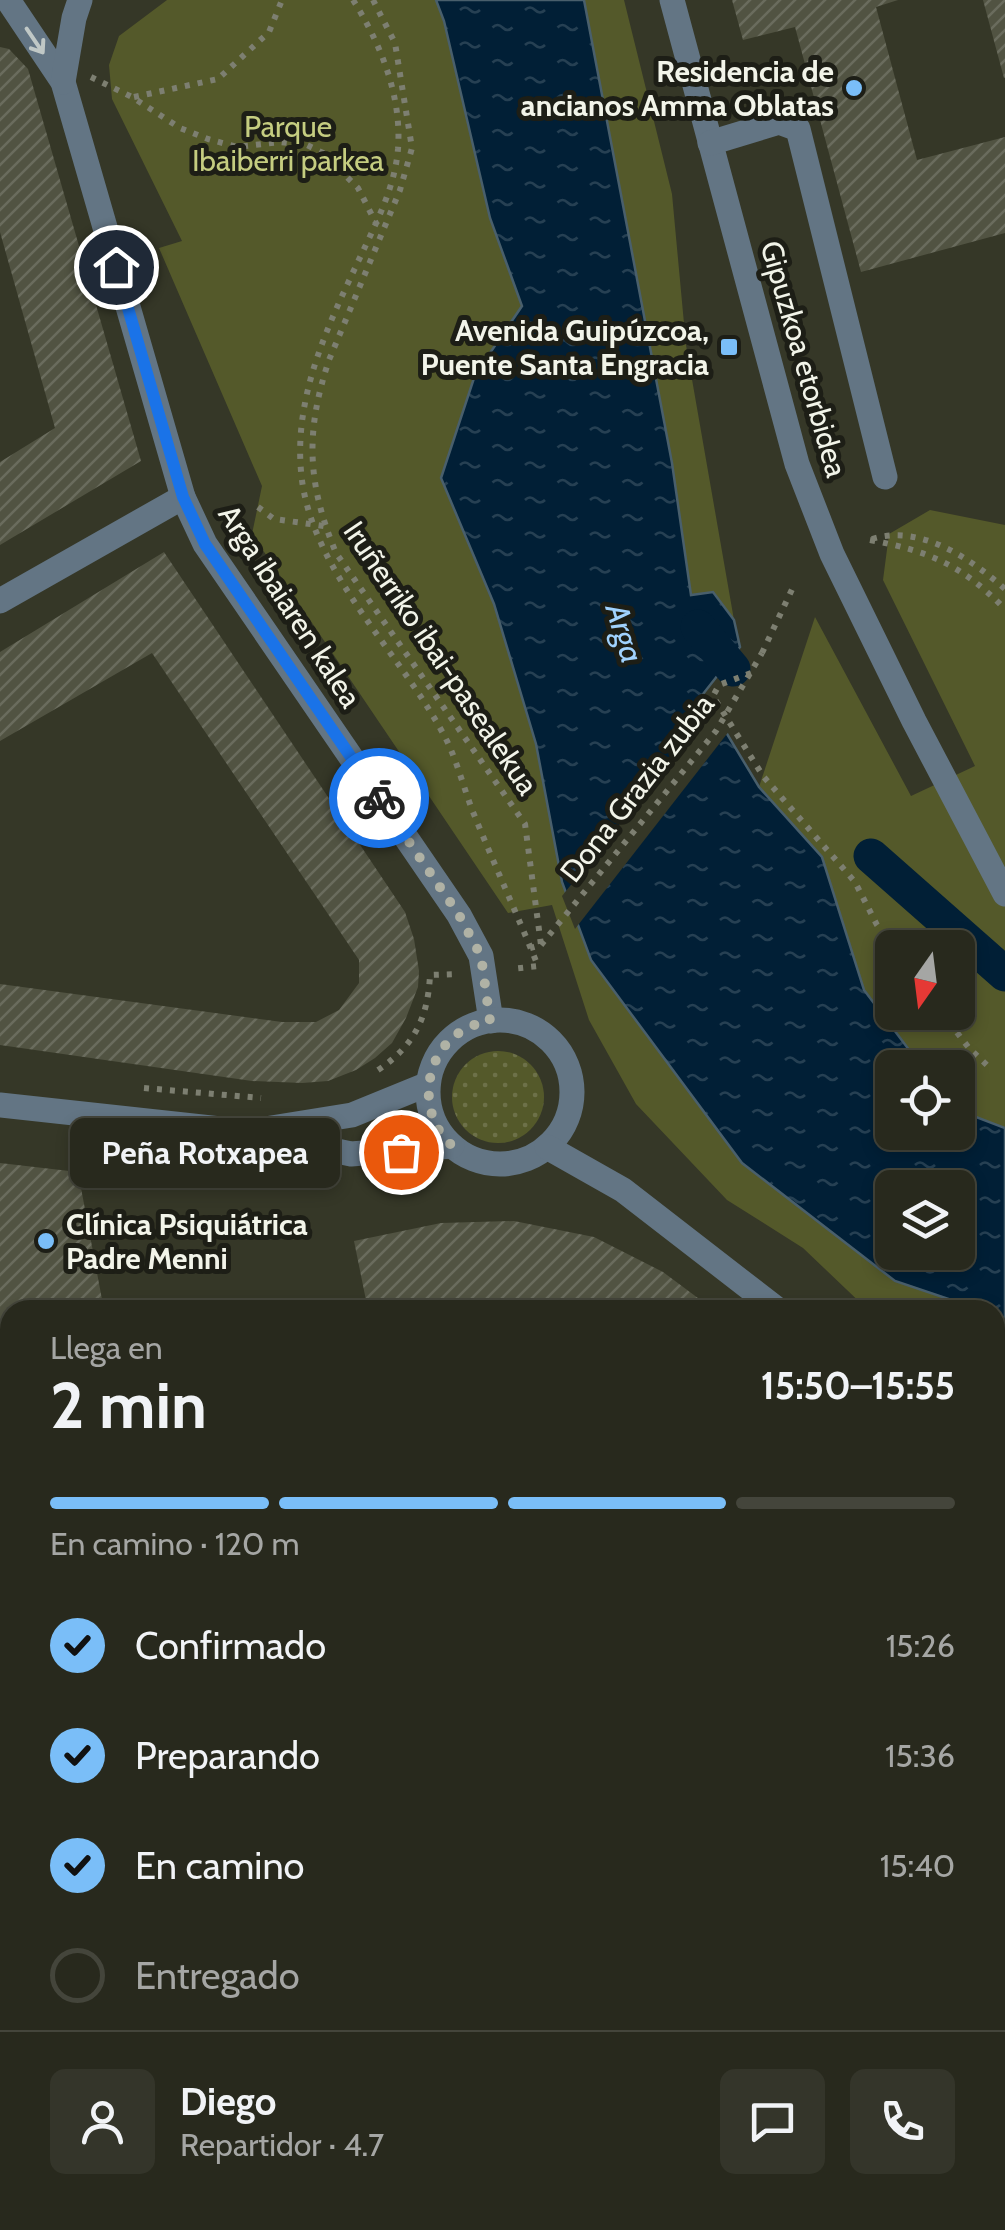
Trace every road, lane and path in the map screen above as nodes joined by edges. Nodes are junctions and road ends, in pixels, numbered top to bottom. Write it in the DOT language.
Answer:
graph roads {
  1 [pos="8,0"];
  2 [pos="80,0"];
  3 [pos="282,0"];
  4 [pos="353,0"];
  5 [pos="373,0"];
  6 [pos="672,0"];
  7 [pos="90,76"];
  8 [pos="63,82"];
  9 [pos="132,97"];
  10 [pos="710,143"];
  11 [pos="376,224"];
  12 [pos="382,233"];
  13 [pos="885,478"];
  14 [pos="183,497"];
  15 [pos="258,506"];
  16 [pos="312,525"];
  17 [pos="324,526"];
  18 [pos="796,583"];
  19 [pos="1005,589"];
  20 [pos="0,601"];
  21 [pos="1005,609"];
  22 [pos="751,672"];
  23 [pos="1005,894"];
  24 [pos="881,930"];
  25 [pos="541,945"];
  26 [pos="530,948"];
  27 [pos="538,966"];
  28 [pos="467,973"];
  29 [pos="490,1021"];
  30 [pos="955,1030"];
  31 [pos="990,1068"];
  32 [pos="374,1073"];
  33 [pos="428,1084"];
  34 [pos="128,1086"];
  35 [pos="266,1099"];
  36 [pos="0,1105"];
  37 [pos="248,1132"];
  38 [pos="452,1146"];
  39 [pos="547,1147"];
  40 [pos="765,1300"];
  1 -- 8 [label="street, Arga ibaiaren kalea, one-way"];
  2 -- 8 [label="street, Arga ibaiaren kalea"];
  3 -- 9 [label="path"];
  4 -- 11 [label="path"];
  5 -- 12 [label="path, Iruñerriko ibai-pasealekua"];
  6 -- 10 [label="street, Gipuzkoa etorbidea"];
  7 -- 9 [label="path"];
  8 -- 14 [label="street, Arga ibaiaren kalea"];
  9 -- 11 [label="path"];
  10 -- 13 [label="street"];
  10 -- 23 [label="street, Gipuzkoa etorbidea"];
  11 -- 12 [label="path"];
  11 -- 16 [label="path"];
  12 -- 17 [label="path, Iruñerriko ibai-pasealekua"];
  14 -- 20 [label="street"];
  14 -- 29 [label="street, Arga ibaiaren kalea"];
  15 -- 16 [label="path"];
  16 -- 17 [label="path"];
  16 -- 26 [label="path"];
  17 -- 25 [label="path, Iruñerriko ibai-pasealekua"];
  18 -- 22 [label="path, Dona Grazia zubia, bridge"];
  19 -- 21 [label="path"];
  22 -- 24 [label="path"];
  22 -- 25 [label="path, Dona Grazia zubia, bridge"];
  25 -- 26 [label="path"];
  26 -- 27 [label="path"];
  28 -- 32 [label="path"];
  29 -- 33 [label="street"];
  29 -- 39 [label="street"];
  30 -- 31 [label="path"];
  33 -- 37 [label="street"];
  33 -- 38 [label="street"];
  34 -- 35 [label="path"];
  36 -- 37 [label="street"];
  37 -- 38 [label="street"];
  38 -- 39 [label="street"];
  39 -- 40 [label="street"];
}
